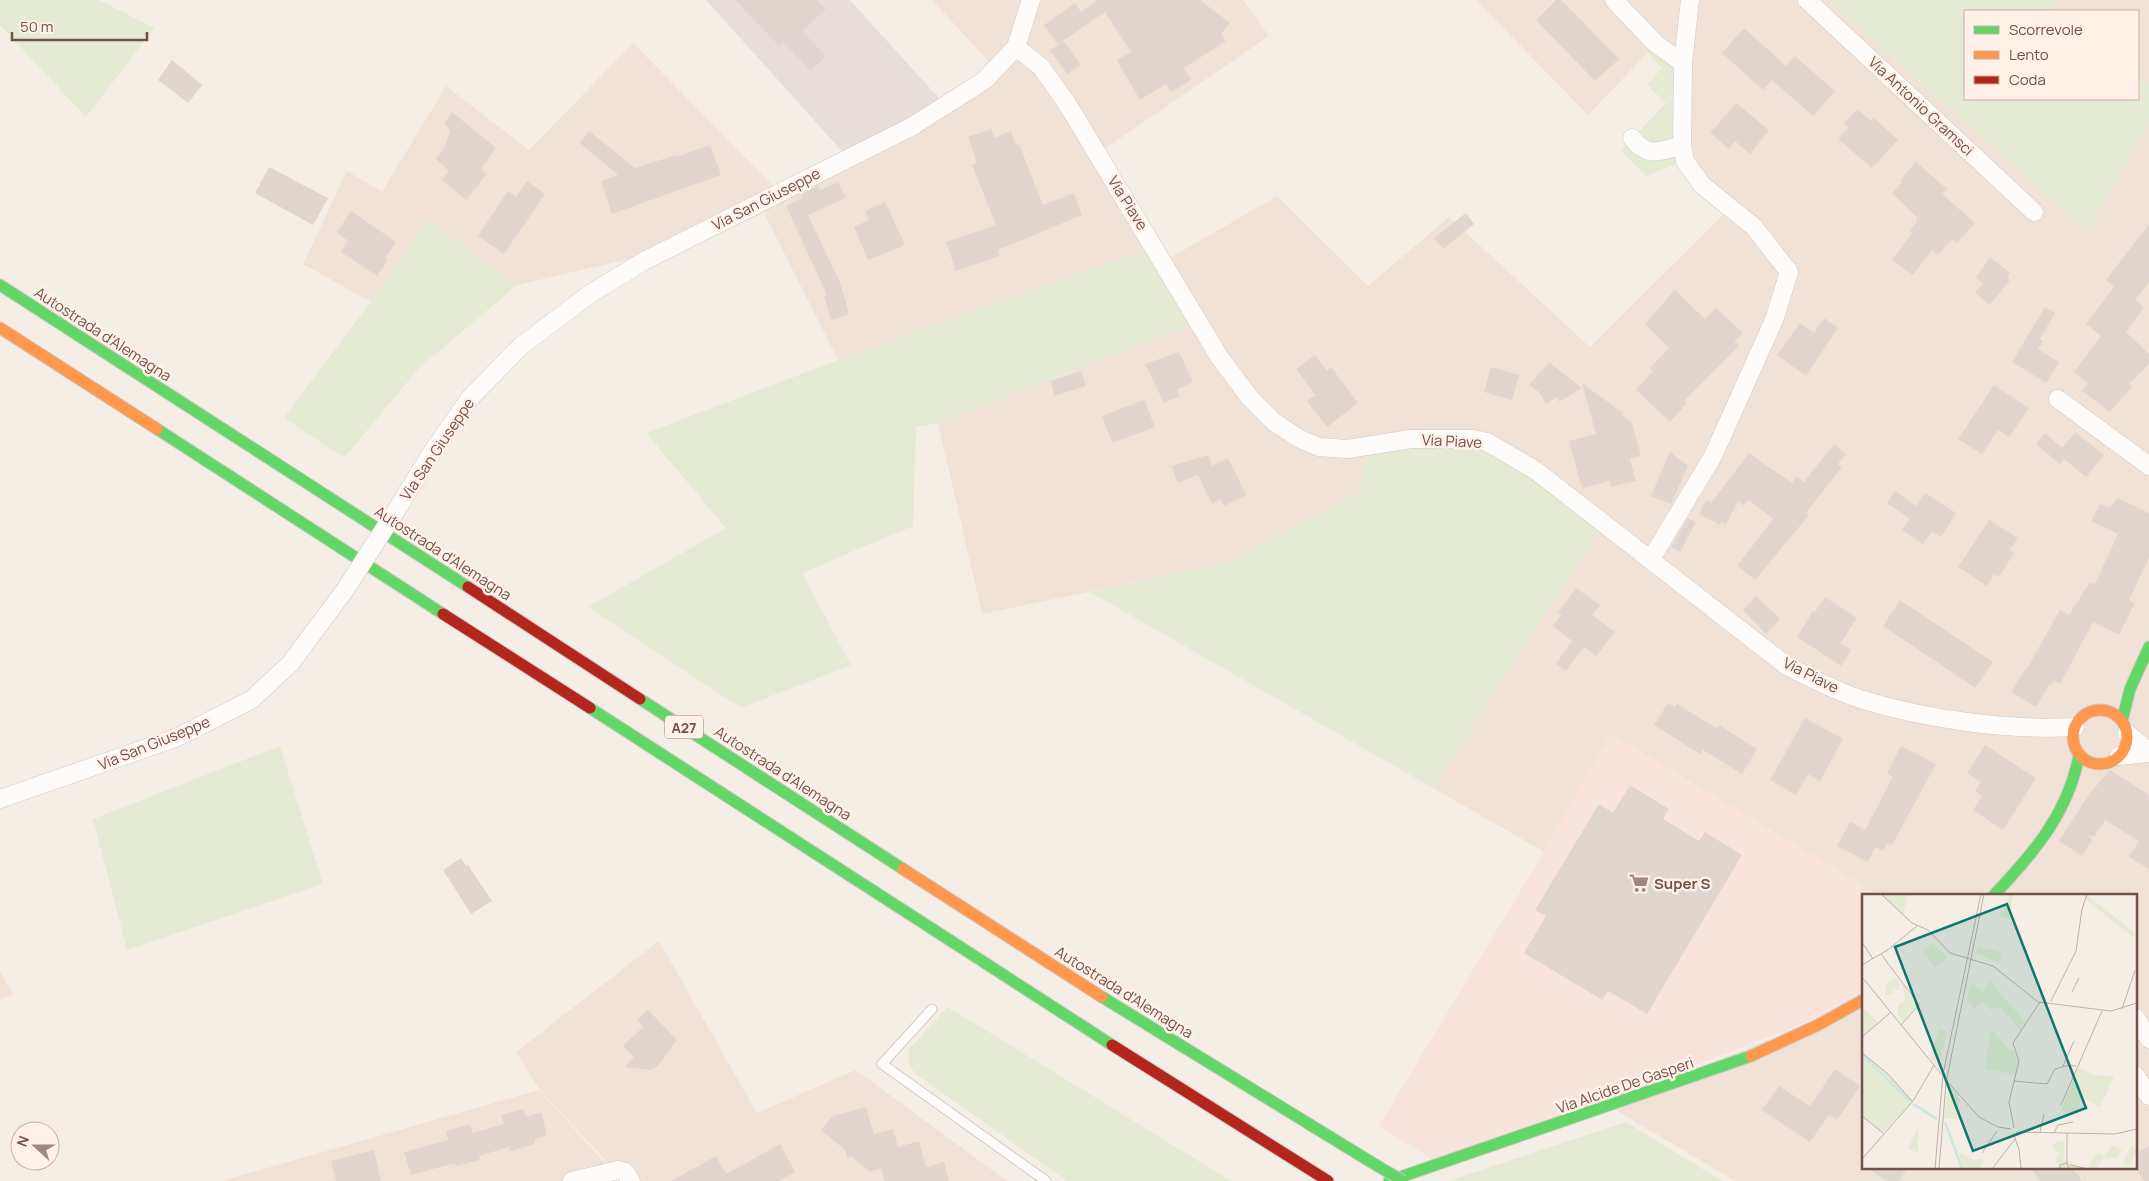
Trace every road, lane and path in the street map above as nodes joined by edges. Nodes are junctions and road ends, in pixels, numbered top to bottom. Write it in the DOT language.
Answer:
graph roads {
  1 [pos="1031,0"];
  2 [pos="1614,0"];
  3 [pos="1690,0"];
  4 [pos="1807,0"];
  5 [pos="1016,47"];
  6 [pos="1683,63"];
  7 [pos="1632,138"];
  8 [pos="1682,145"];
  9 [pos="2034,212"];
  10 [pos="0,285"];
  11 [pos="0,328"];
  12 [pos="2058,399"];
  13 [pos="2149,466"];
  14 [pos="1651,559"];
  15 [pos="2149,647"];
  16 [pos="2130,689"];
  17 [pos="2104,710"];
  18 [pos="2124,727"];
  19 [pos="2076,740"];
  20 [pos="2149,752"];
  21 [pos="2119,756"];
  22 [pos="2102,764"];
  23 [pos="2072,787"];
  24 [pos="0,799"];
  25 [pos="1995,894"];
  26 [pos="1862,1001"];
  27 [pos="932,1009"];
  28 [pos="2136,1076"];
  29 [pos="2149,1096"];
  30 [pos="572,1181"];
  31 [pos="631,1181"];
  32 [pos="1046,1181"];
  33 [pos="1328,1181"];
  34 [pos="1389,1181"];
  35 [pos="1403,1181"];
  1 -- 5 [label="street, Via San Giuseppe"];
  2 -- 6 [label="street"];
  3 -- 6 [label="street"];
  4 -- 9 [label="street, Via Antonio Gramsci"];
  5 -- 14 [label="street, Via Piave"];
  5 -- 24 [label="street, Via San Giuseppe, bridge"];
  6 -- 8 [label="street"];
  7 -- 8 [label="street"];
  8 -- 14 [label="street"];
  10 -- 35 [label="main road, Autostrada d'Alemagna / A27, bridge"];
  11 -- 33 [label="main road, A27"];
  12 -- 13 [label="street"];
  14 -- 19 [label="street, Via Piave"];
  15 -- 16 [label="main road"];
  16 -- 17 [label="main road"];
  16 -- 18 [label="main road"];
  17 -- 18 [label="main road"];
  17 -- 19 [label="main road"];
  18 -- 20 [label="street"];
  18 -- 21 [label="main road"];
  19 -- 22 [label="main road"];
  19 -- 23 [label="main road"];
  20 -- 21 [label="street"];
  21 -- 22 [label="main road"];
  22 -- 23 [label="main road"];
  23 -- 25 [label="main road"];
  26 -- 34 [label="main road, Via Alcide De Gasperi"];
  27 -- 32 [label="lane"];
  28 -- 29 [label="street"];
  30 -- 31 [label="street"];
}
